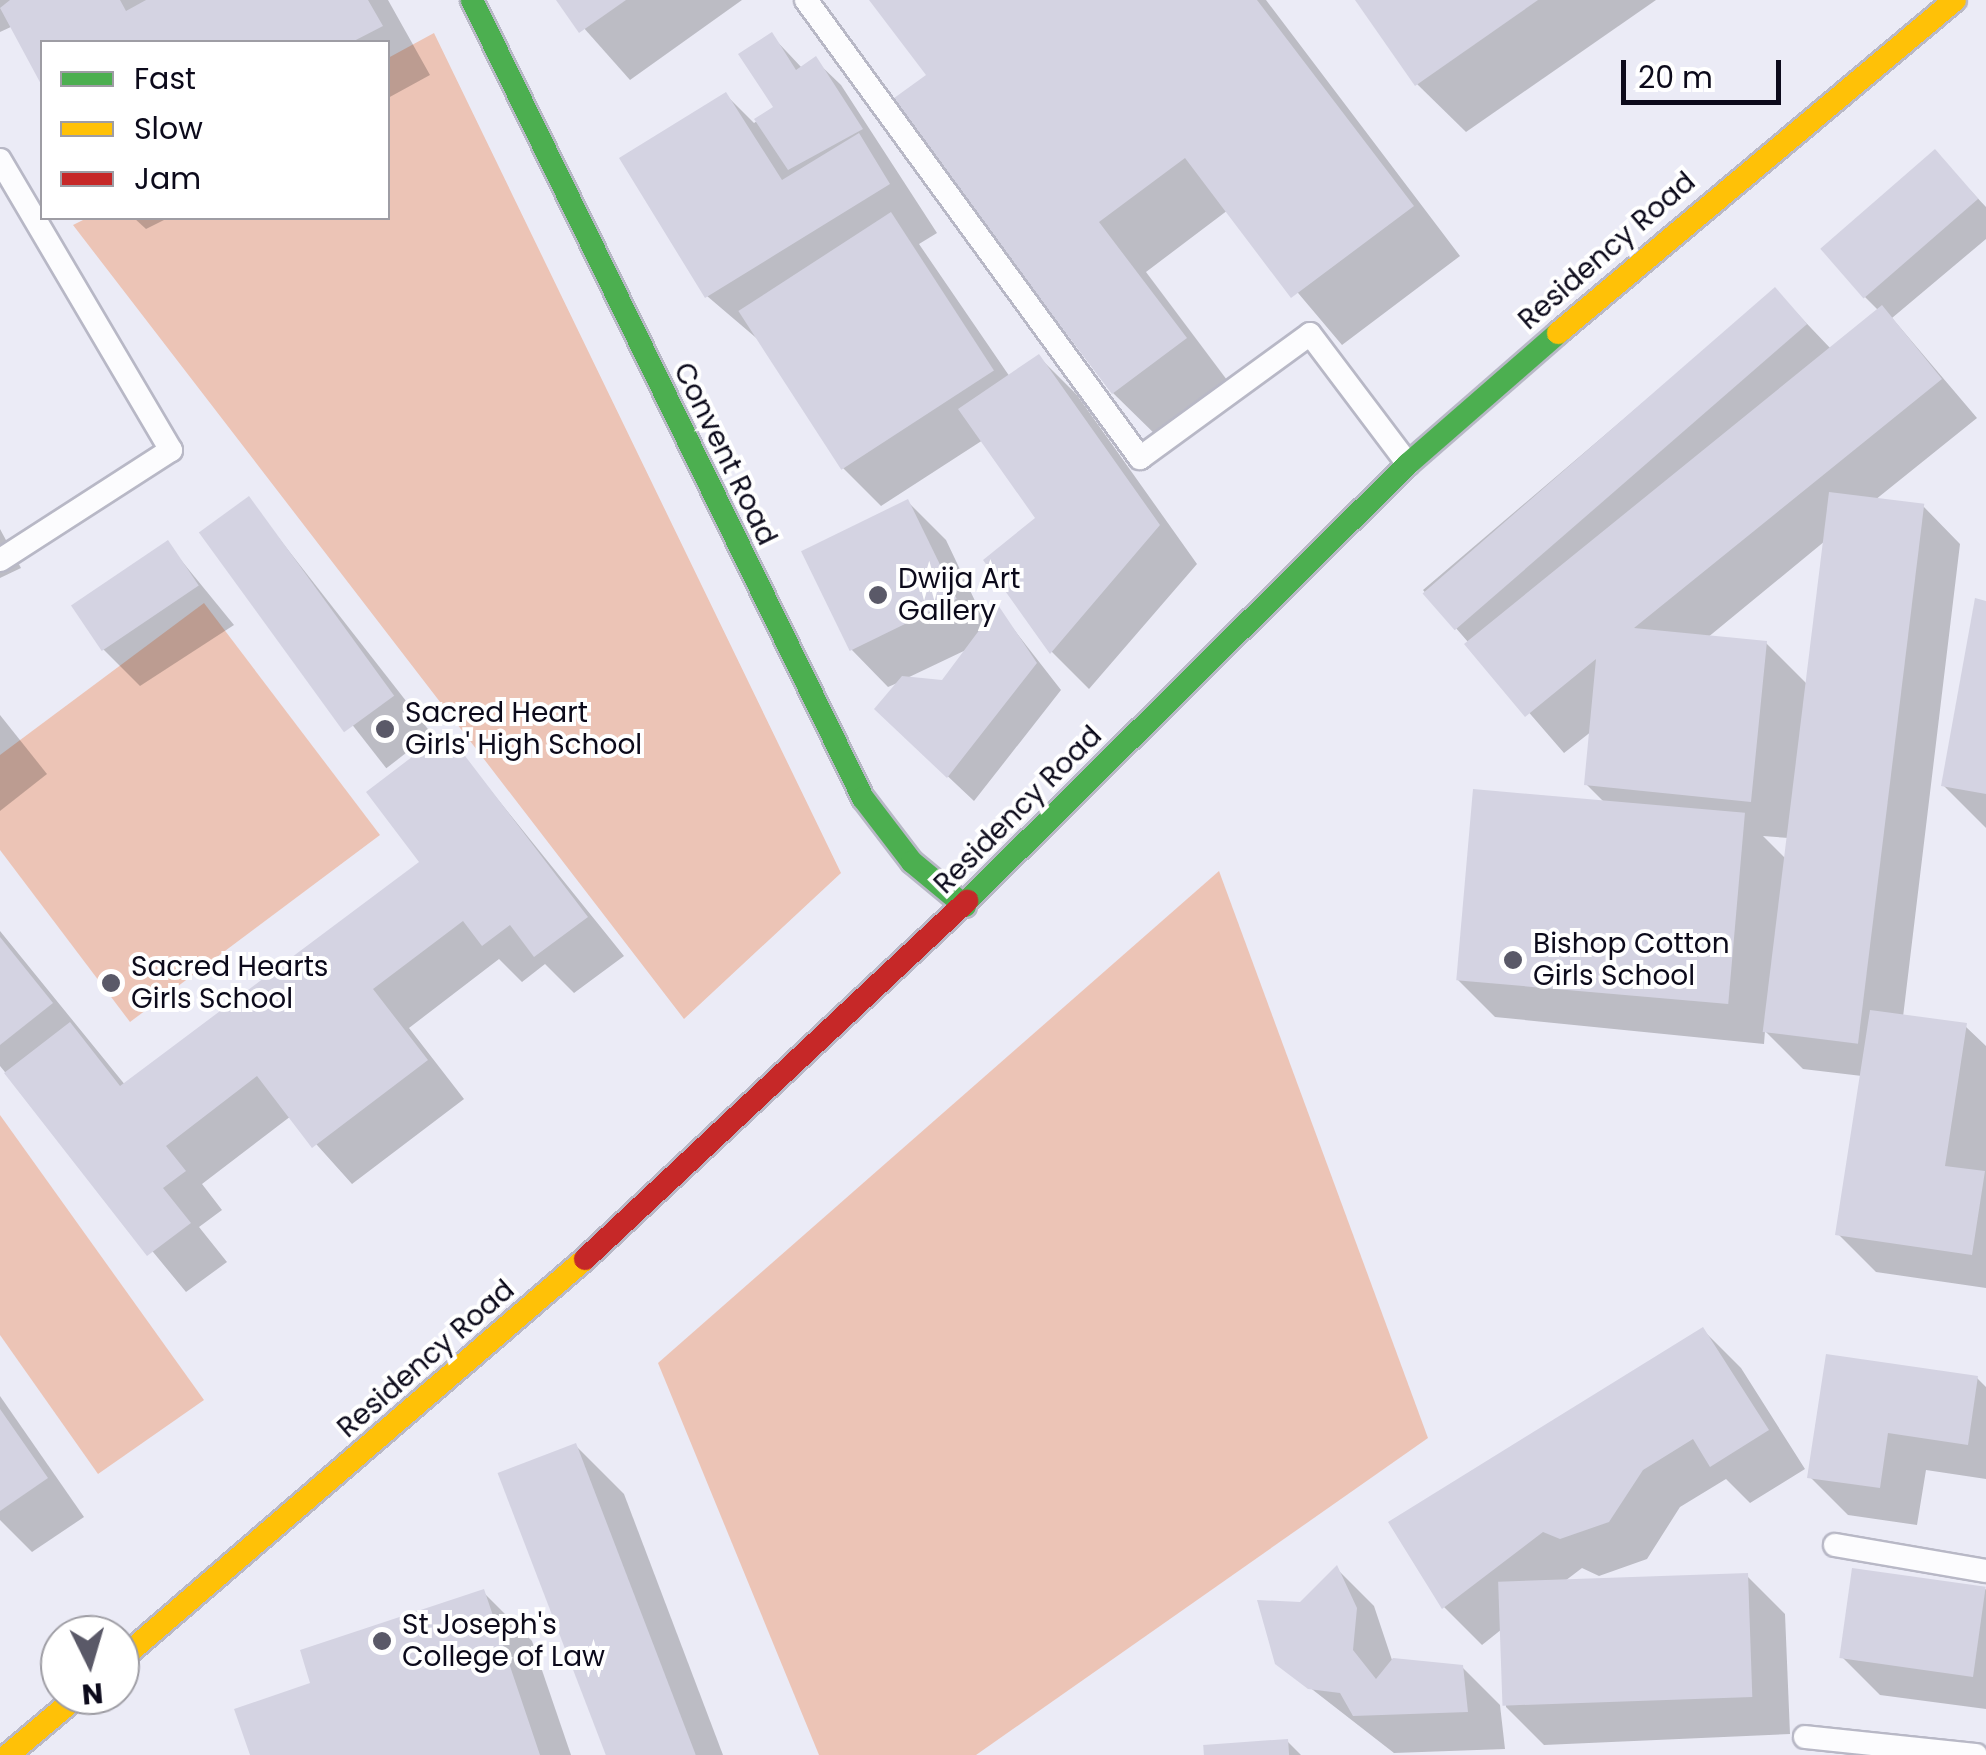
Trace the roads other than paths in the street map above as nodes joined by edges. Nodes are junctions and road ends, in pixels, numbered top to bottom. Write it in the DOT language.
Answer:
graph roads {
  1 [pos="472,0"];
  2 [pos="1955,0"];
  3 [pos="809,1"];
  4 [pos="0,160"];
  5 [pos="1408,464"];
  6 [pos="0,560"];
  7 [pos="965,906"];
  8 [pos="1835,1546"];
  9 [pos="1986,1570"];
  10 [pos="140,1643"];
  11 [pos="55,1715"];
  12 [pos="1805,1737"];
  13 [pos="8,1755"];
  14 [pos="1976,1755"];
  1 -- 7 [label="main road, Convent Road"];
  2 -- 5 [label="main road, Residency Road"];
  3 -- 5 [label="lane"];
  4 -- 6 [label="lane"];
  5 -- 7 [label="main road, Residency Road"];
  7 -- 10 [label="main road, Residency Road"];
  8 -- 9 [label="lane"];
  11 -- 13 [label="main road"];
  12 -- 14 [label="lane"];
}
